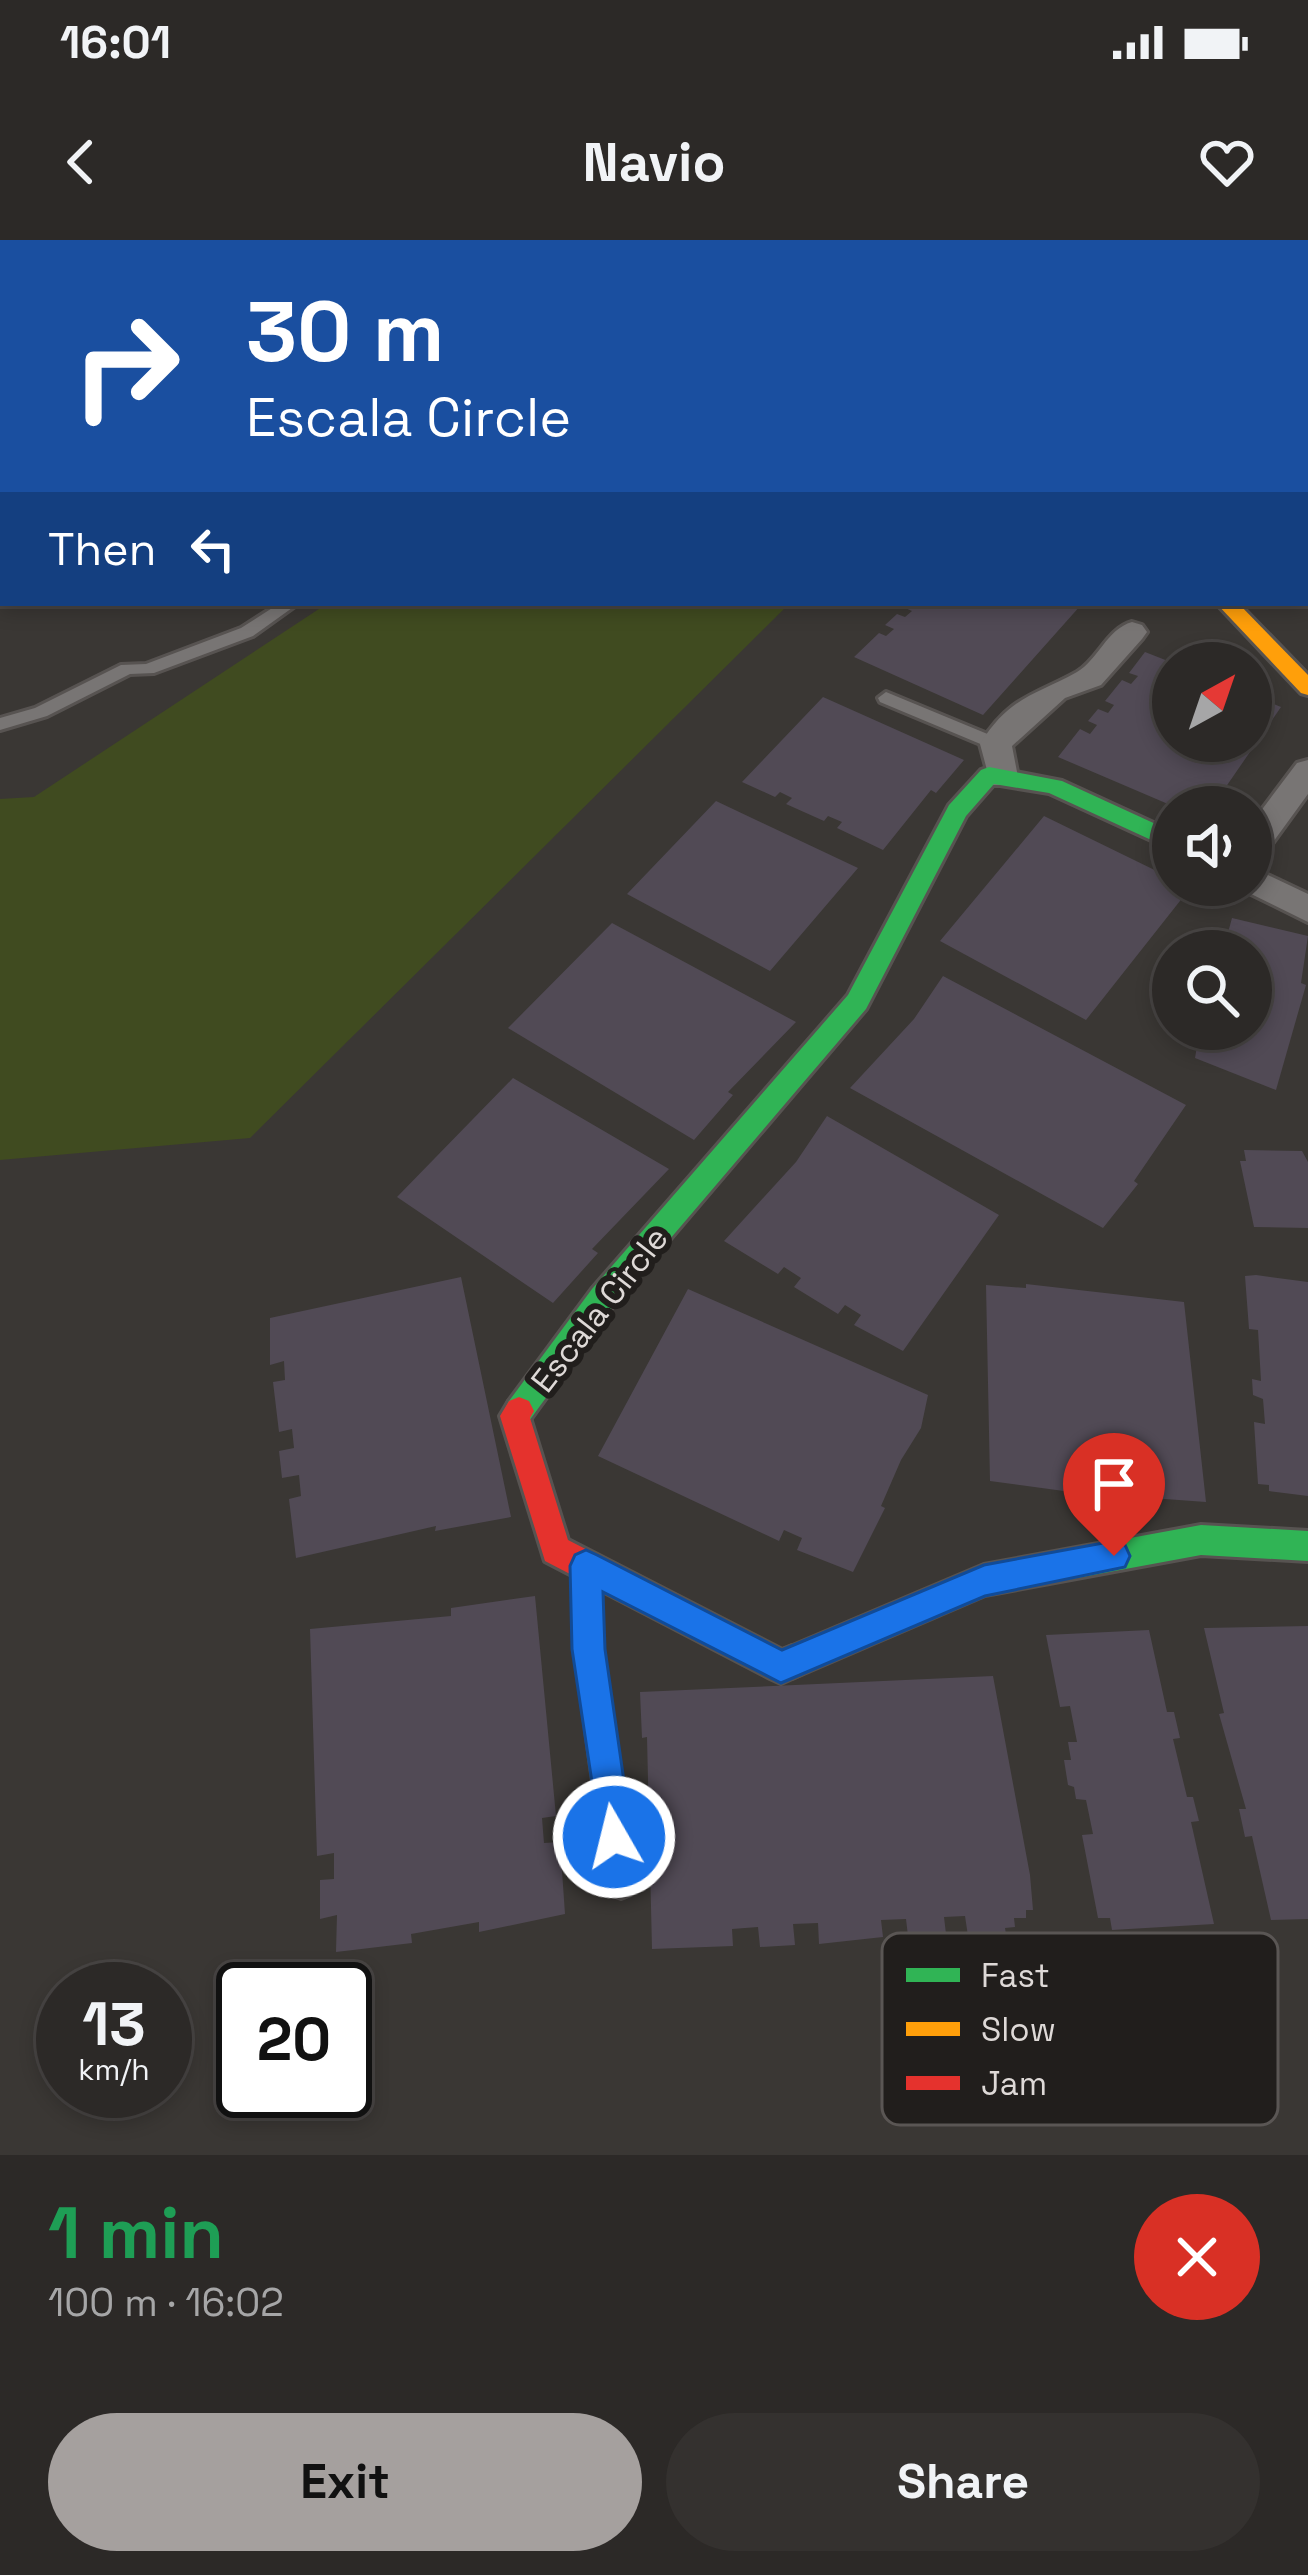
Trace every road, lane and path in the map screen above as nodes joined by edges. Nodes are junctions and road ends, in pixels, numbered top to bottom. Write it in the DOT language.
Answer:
graph roads {
  1 [pos="287,606"];
  2 [pos="1229,606"];
  3 [pos="1132,632"];
  4 [pos="1308,688"];
  5 [pos="886,698"];
  6 [pos="0,724"];
  7 [pos="996,744"];
  8 [pos="1308,770"];
  9 [pos="1002,777"];
  10 [pos="1272,819"];
  11 [pos="1152,832"];
  12 [pos="1272,890"];
  13 [pos="1308,909"];
  14 [pos="1308,1546"];
  15 [pos="586,1566"];
  16 [pos="621,1884"];
  1 -- 6 [label="lane"];
  2 -- 4 [label="street"];
  3 -- 7 [label="street"];
  5 -- 7 [label="lane"];
  7 -- 9 [label="street"];
  8 -- 10 [label="street"];
  9 -- 11 [label="street"];
  9 -- 15 [label="street, Escala Circle"];
  12 -- 13 [label="street"];
  14 -- 15 [label="street, Escala Circle"];
  15 -- 16 [label="lane"];
}
